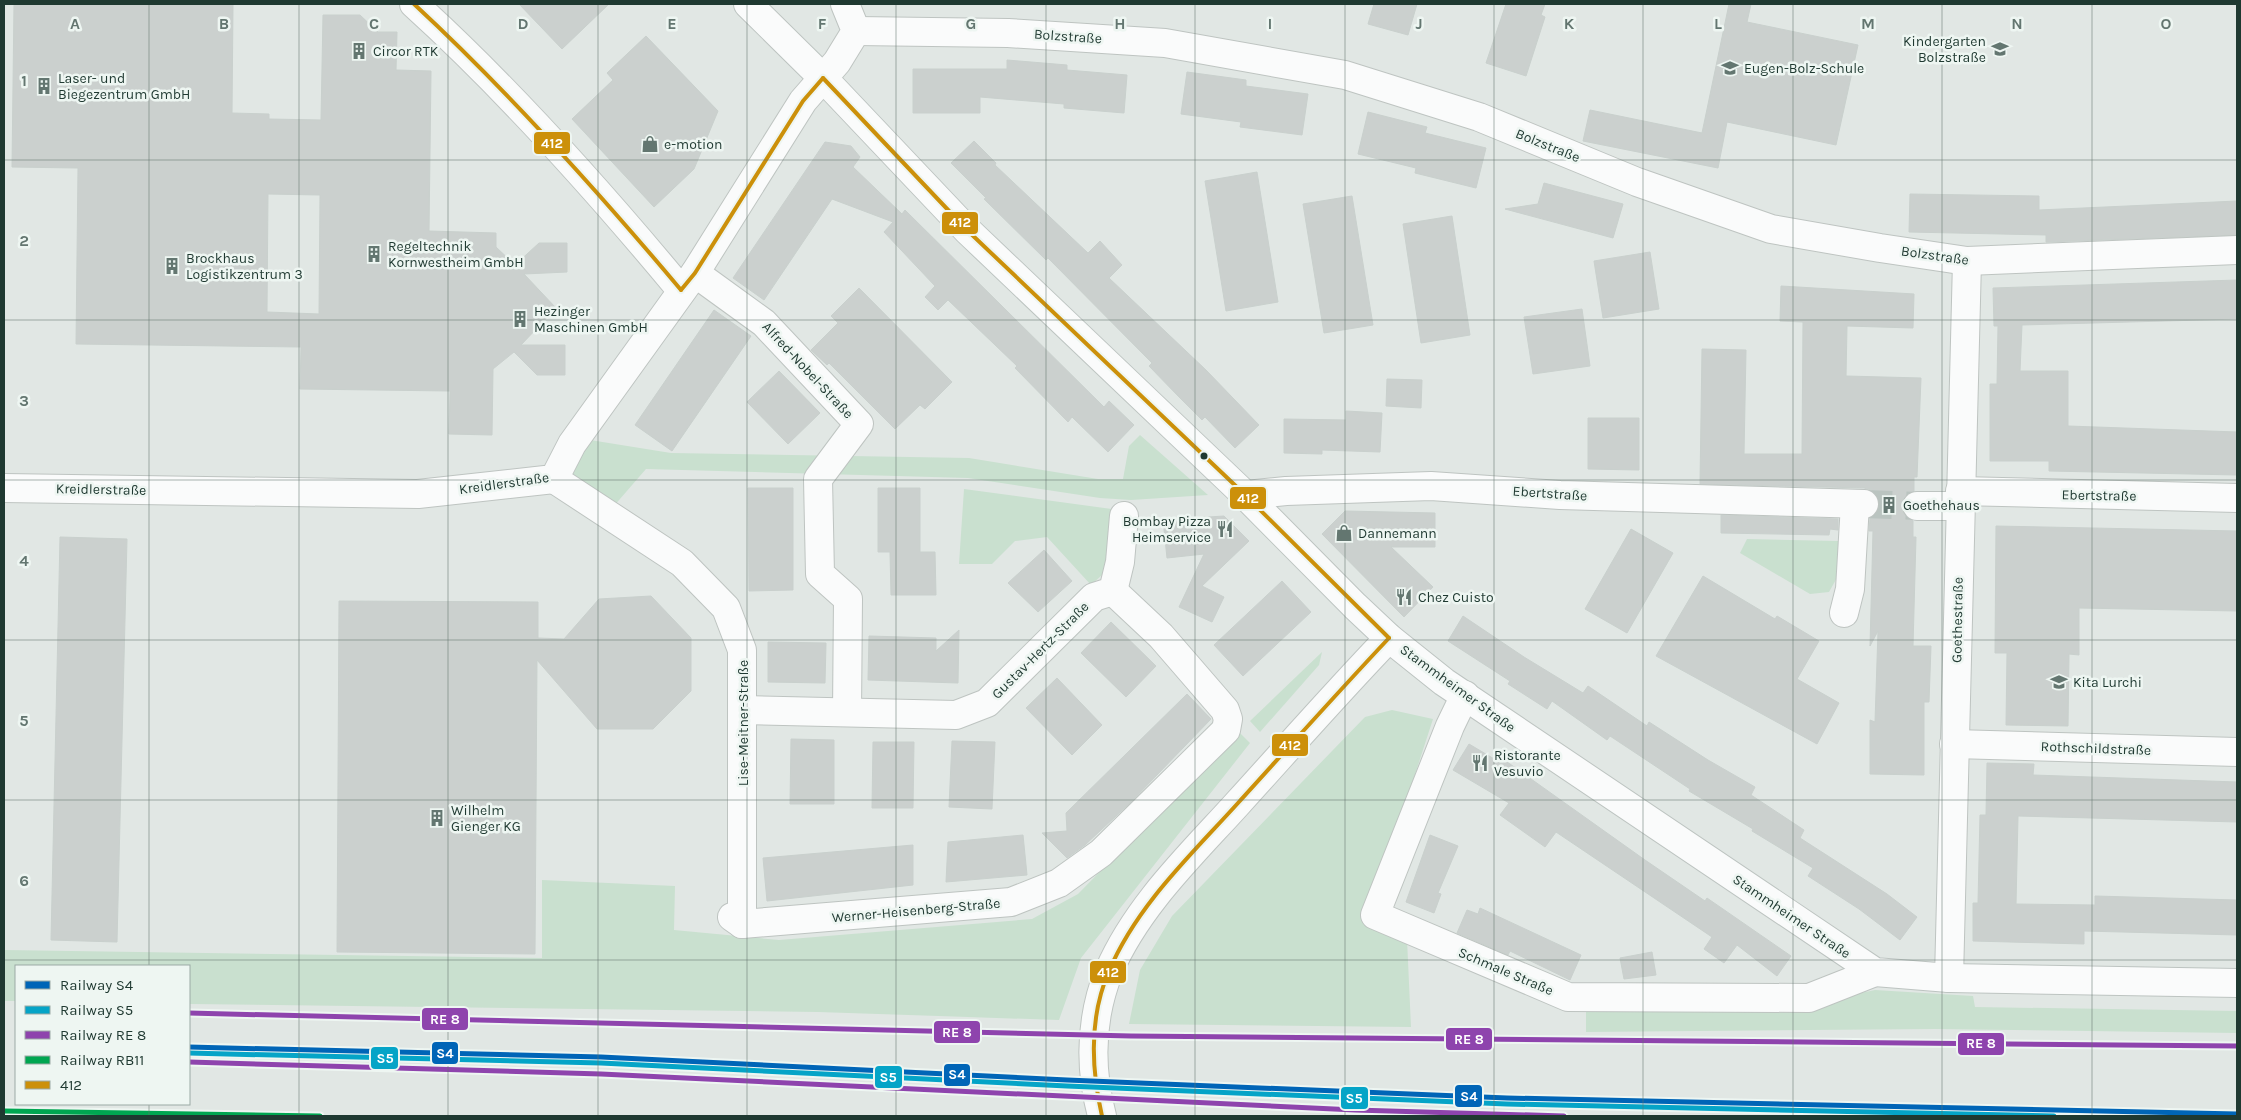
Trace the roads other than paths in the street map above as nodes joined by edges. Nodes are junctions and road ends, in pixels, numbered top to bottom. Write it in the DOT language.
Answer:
graph roads {
  1 [pos="414,4"];
  2 [pos="748,4"];
  3 [pos="845,4"];
  4 [pos="856,31"];
  5 [pos="823,78"];
  6 [pos="2237,250"];
  7 [pos="1967,261"];
  8 [pos="688,282"];
  9 [pos="554,479"];
  10 [pos="4,488"];
  11 [pos="1246,495"];
  12 [pos="2237,498"];
  13 [pos="1960,499"];
  14 [pos="1917,506"];
  15 [pos="1124,516"];
  16 [pos="1113,591"];
  17 [pos="1844,613"];
  18 [pos="1389,638"];
  19 [pos="1465,696"];
  20 [pos="743,710"];
  21 [pos="847,712"];
  22 [pos="1954,744"];
  23 [pos="2237,752"];
  24 [pos="737,921"];
  25 [pos="1875,972"];
  26 [pos="1949,978"];
  27 [pos="2237,983"];
  28 [pos="1102,1116"];
  1 -- 8 [label="street"];
  2 -- 5 [label="street, Stammheimer Straße"];
  3 -- 4 [label="street"];
  4 -- 5 [label="street"];
  4 -- 7 [label="street, Bolzstraße"];
  5 -- 8 [label="street, Kreidlerstraße"];
  5 -- 11 [label="street, Stammheimer Straße"];
  6 -- 7 [label="street, Bolzstraße"];
  7 -- 13 [label="street, Goethestraße"];
  8 -- 9 [label="street, Kreidlerstraße"];
  8 -- 21 [label="street, Alfred-Nobel-Straße"];
  9 -- 10 [label="street, Kreidlerstraße"];
  9 -- 20 [label="street, Lise-Meitner-Straße"];
  11 -- 17 [label="street, Ebertstraße"];
  11 -- 18 [label="street, Stammheimer Straße"];
  12 -- 13 [label="street, Ebertstraße"];
  13 -- 14 [label="street, Ebertstraße"];
  13 -- 22 [label="street, Goethestraße"];
  15 -- 16 [label="street"];
  16 -- 21 [label="street, Gustav-Hertz-Straße"];
  16 -- 24 [label="street, Werner-Heisenberg-Straße"];
  18 -- 19 [label="street, Stammheimer Straße"];
  18 -- 28 [label="street"];
  19 -- 25 [label="street, Stammheimer Straße"];
  19 -- 25 [label="street, Schmale Straße"];
  20 -- 21 [label="street, Gustav-Hertz-Straße"];
  20 -- 24 [label="street, Lise-Meitner-Straße"];
  22 -- 23 [label="street, Rothschildstraße"];
  22 -- 26 [label="street, Goethestraße"];
  25 -- 26 [label="street, Stammheimer Straße"];
  26 -- 27 [label="street, Stammheimer Straße"];
}
